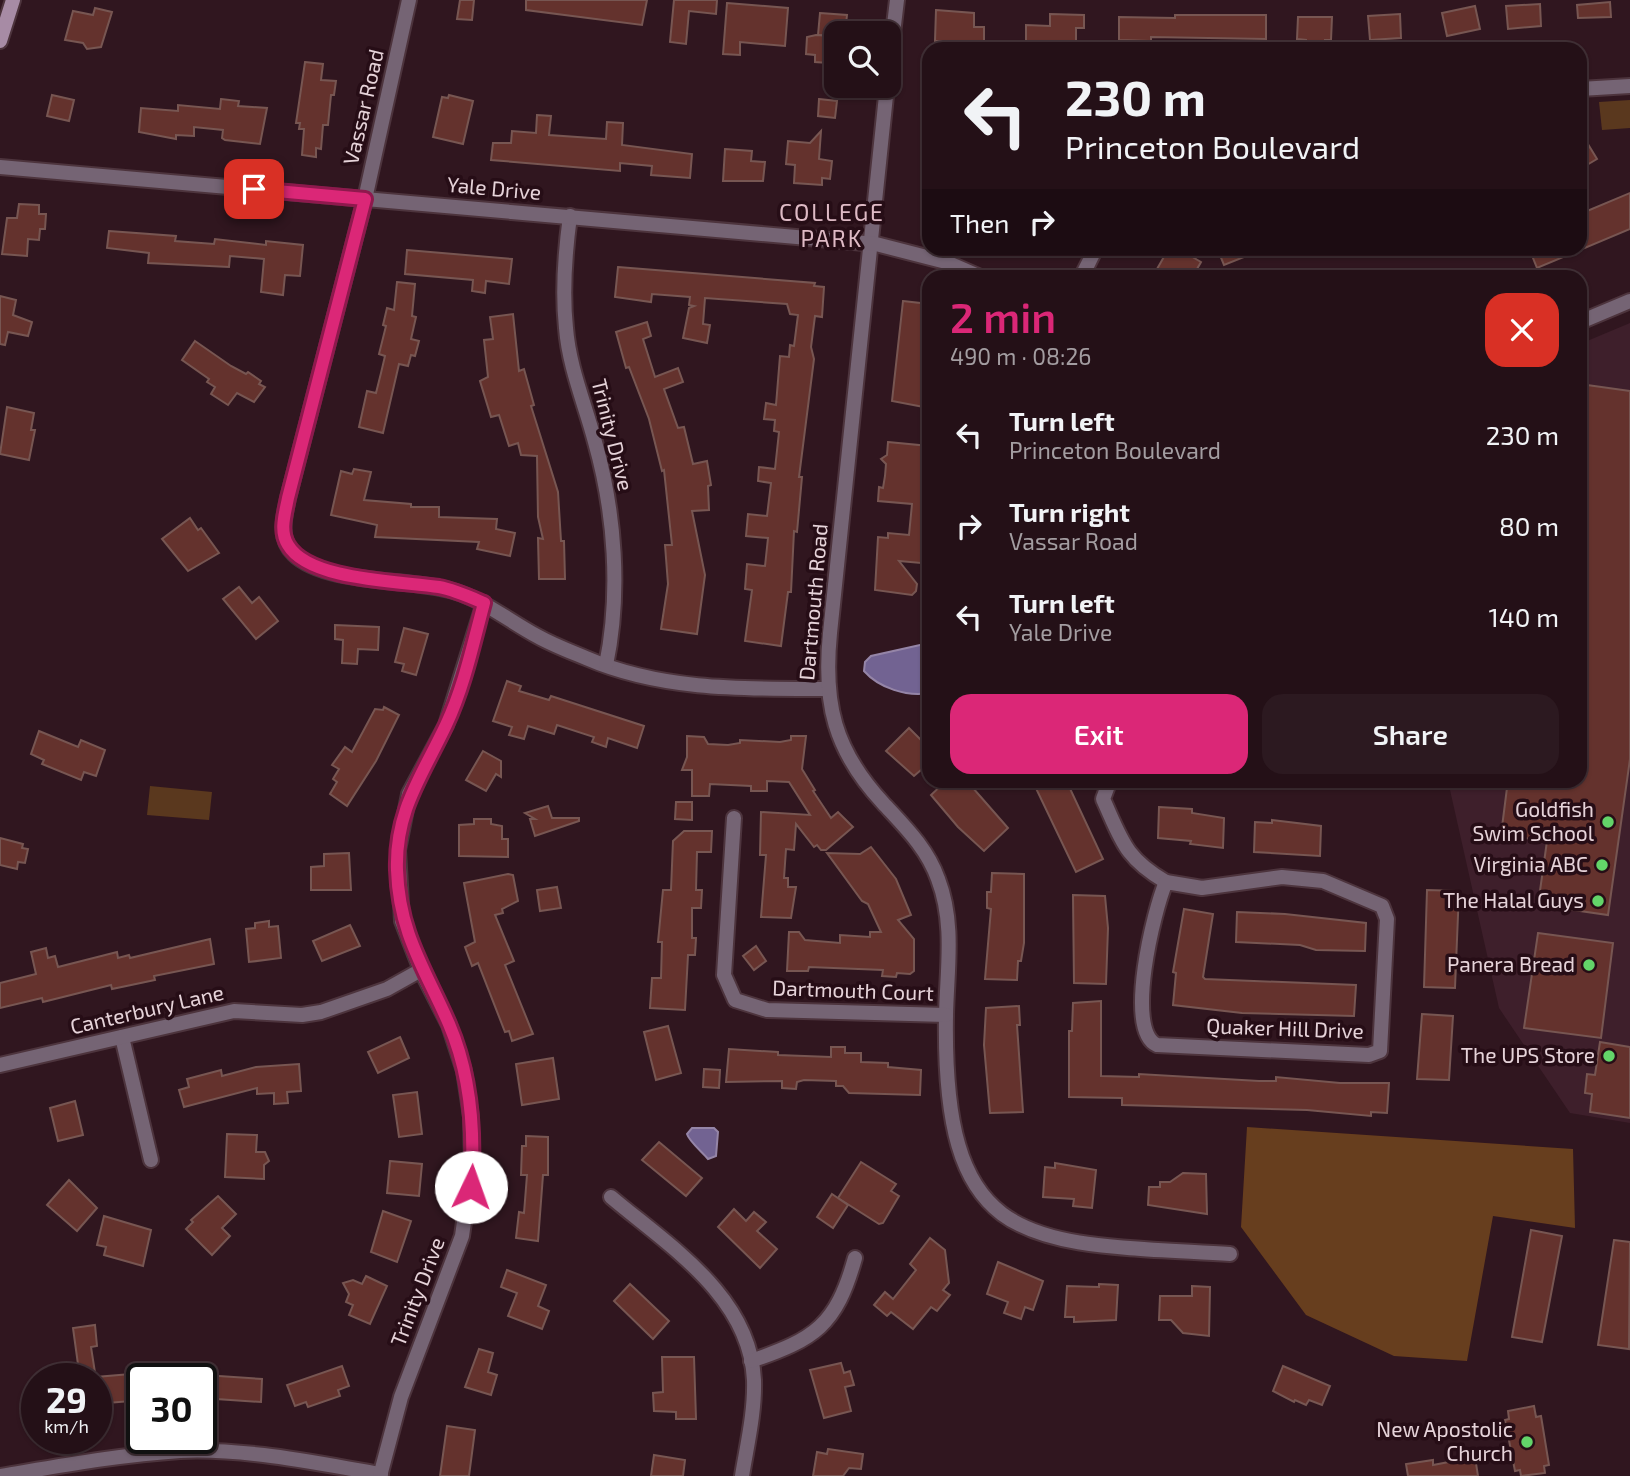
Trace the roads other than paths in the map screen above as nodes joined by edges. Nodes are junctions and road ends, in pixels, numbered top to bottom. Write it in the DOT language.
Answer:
graph roads {
  1 [pos="13,0"];
  2 [pos="409,0"];
  3 [pos="897,0"];
  4 [pos="894,21"];
  5 [pos="0,41"];
  6 [pos="1630,86"];
  7 [pos="1587,89"];
  8 [pos="886,98"];
  9 [pos="0,167"];
  10 [pos="365,199"];
  11 [pos="570,216"];
  12 [pos="869,244"];
  13 [pos="922,256"];
  14 [pos="923,256"];
  15 [pos="965,270"];
  16 [pos="1630,301"];
  17 [pos="1587,319"];
  18 [pos="484,603"];
  19 [pos="606,665"];
  20 [pos="827,689"];
  21 [pos="1107,788"];
  22 [pos="734,818"];
  23 [pos="1166,882"];
  24 [pos="421,970"];
  25 [pos="946,1015"];
  26 [pos="122,1037"];
  27 [pos="0,1065"];
  28 [pos="151,1160"];
  29 [pos="611,1197"];
  30 [pos="1230,1254"];
  31 [pos="855,1258"];
  32 [pos="751,1361"];
  33 [pos="380,1475"];
  34 [pos="0,1476"];
  35 [pos="742,1476"];
  1 -- 5 [label="main road"];
  2 -- 10 [label="street, Vassar Road"];
  3 -- 4 [label="street"];
  6 -- 7 [label="street"];
  8 -- 12 [label="street, Dartmouth Road"];
  9 -- 10 [label="street, Yale Drive"];
  10 -- 11 [label="street, Yale Drive"];
  10 -- 18 [label="street, Vassar Road"];
  11 -- 12 [label="street, Yale Drive"];
  11 -- 19 [label="street, Trinity Drive"];
  12 -- 13 [label="street, Yale Drive"];
  12 -- 20 [label="street, Dartmouth Road"];
  14 -- 15 [label="street, Yale Drive"];
  16 -- 17 [label="street"];
  18 -- 19 [label="street"];
  18 -- 24 [label="street, Trinity Drive"];
  19 -- 20 [label="street"];
  20 -- 25 [label="street, Dartmouth Road"];
  21 -- 23 [label="street, Quaker Hill Drive"];
  22 -- 25 [label="street, Dartmouth Court"];
  23 -- 23 [label="street, Quaker Hill Drive"];
  24 -- 26 [label="street, Canterbury Lane"];
  24 -- 33 [label="street, Trinity Drive"];
  25 -- 30 [label="street, Dartmouth Road"];
  26 -- 27 [label="street, Canterbury Lane"];
  26 -- 28 [label="street"];
  29 -- 32 [label="street"];
  31 -- 32 [label="street"];
  32 -- 35 [label="street"];
  33 -- 34 [label="street"];
}
